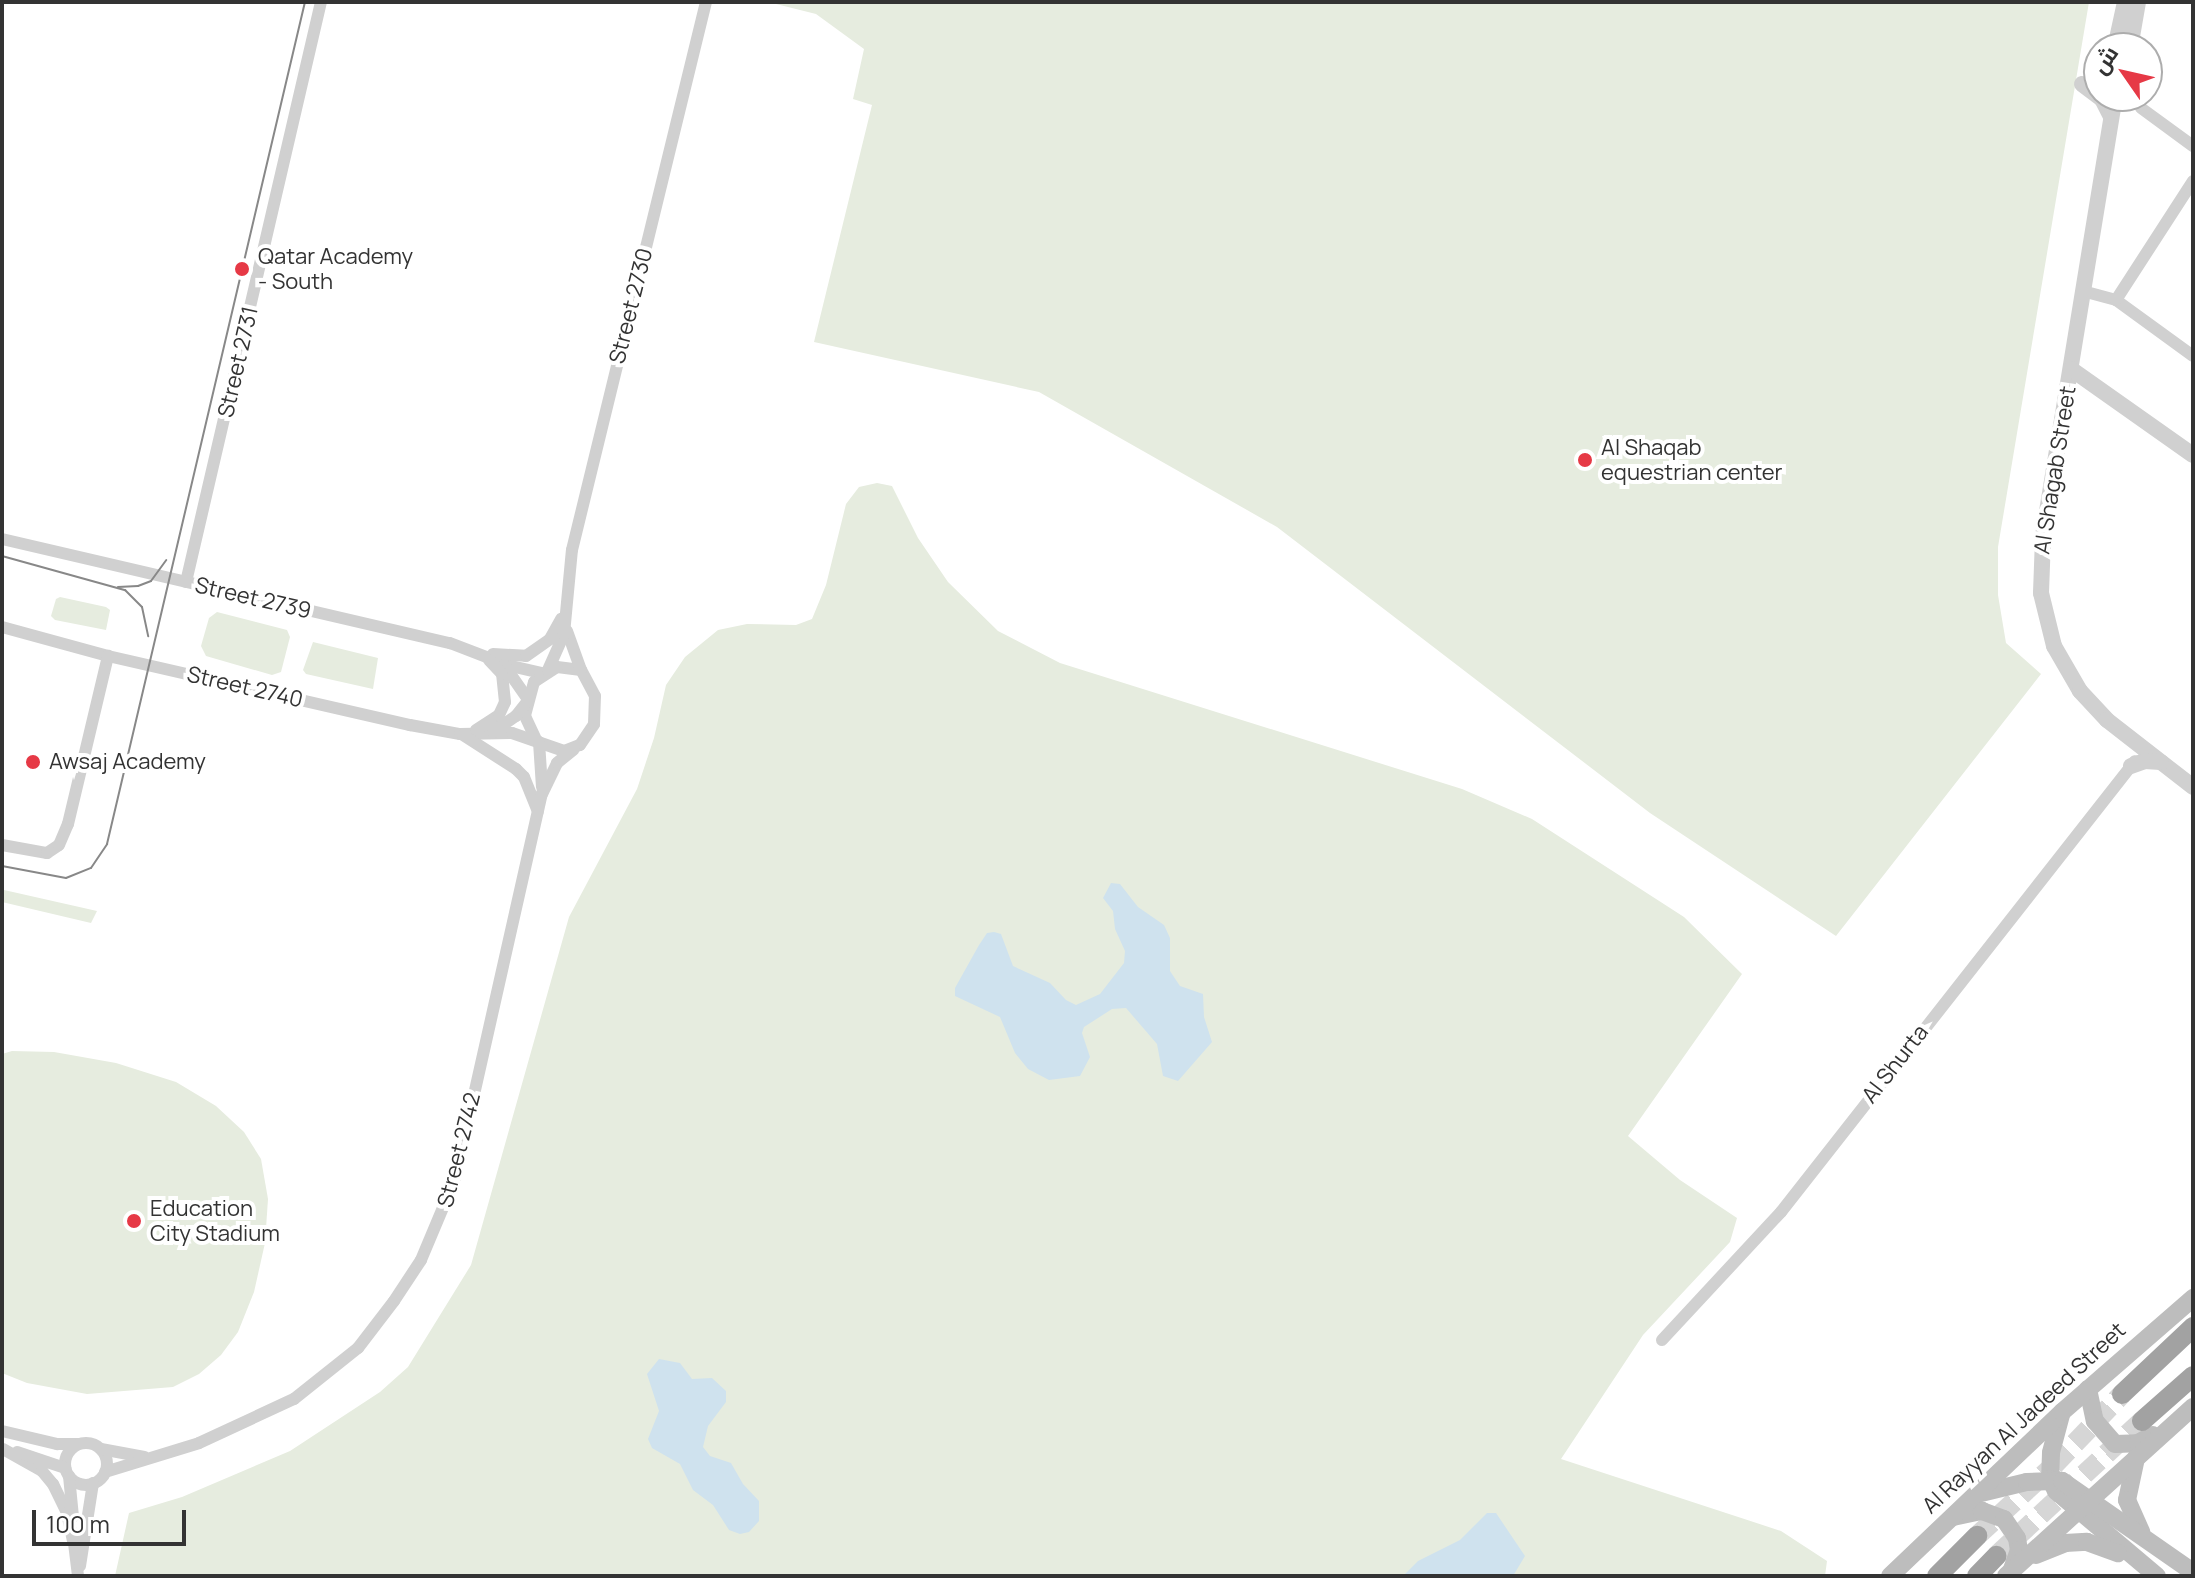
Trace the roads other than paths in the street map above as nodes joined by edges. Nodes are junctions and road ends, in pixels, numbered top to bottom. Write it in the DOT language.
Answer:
graph roads {
  1 [pos="321,2"];
  2 [pos="706,2"];
  3 [pos="2127,2"];
  4 [pos="2138,2"];
  5 [pos="2119,32"];
  6 [pos="2124,32"];
  7 [pos="2133,32"];
  8 [pos="2082,84"];
  9 [pos="2112,112"];
  10 [pos="2119,112"];
  11 [pos="2146,112"];
  12 [pos="2111,118"];
  13 [pos="2193,146"];
  14 [pos="2193,181"];
  15 [pos="2090,293"];
  16 [pos="2116,300"];
  17 [pos="2193,356"];
  18 [pos="2074,371"];
  19 [pos="2064,430"];
  20 [pos="2193,455"];
  21 [pos="2,539"];
  22 [pos="186,582"];
  23 [pos="563,612"];
  24 [pos="2,627"];
  25 [pos="481,652"];
  26 [pos="108,656"];
  27 [pos="502,663"];
  28 [pos="581,670"];
  29 [pos="546,671"];
  30 [pos="527,700"];
  31 [pos="490,733"];
  32 [pos="2124,733"];
  33 [pos="460,734"];
  34 [pos="538,741"];
  35 [pos="2141,747"];
  36 [pos="573,750"];
  37 [pos="2161,762"];
  38 [pos="2128,764"];
  39 [pos="2193,779"];
  40 [pos="2193,787"];
  41 [pos="542,794"];
  42 [pos="538,811"];
  43 [pos="2,845"];
  44 [pos="2193,1298"];
  45 [pos="2193,1327"];
  46 [pos="1662,1340"];
  47 [pos="2193,1376"];
  48 [pos="2088,1389"];
  49 [pos="2122,1394"];
  50 [pos="2193,1407"];
  51 [pos="2062,1412"];
  52 [pos="2142,1421"];
  53 [pos="2174,1424"];
  54 [pos="2,1431"];
  55 [pos="78,1444"];
  56 [pos="3,1449"];
  57 [pos="101,1449"];
  58 [pos="152,1457"];
  59 [pos="2136,1457"];
  60 [pos="67,1472"];
  61 [pos="105,1472"];
  62 [pos="2050,1479"];
  63 [pos="93,1483"];
  64 [pos="1974,1494"];
  65 [pos="2084,1505"];
  66 [pos="1951,1518"];
  67 [pos="2142,1535"];
  68 [pos="1977,1536"];
  69 [pos="73,1541"];
  70 [pos="1996,1556"];
  71 [pos="2137,1562"];
  72 [pos="2011,1571"];
  73 [pos="2193,1572"];
  74 [pos="78,1575"];
  75 [pos="1890,1576"];
  76 [pos="1937,1576"];
  77 [pos="1977,1576"];
  78 [pos="2157,1576"];
  1 -- 22 [label="street, Street 2731"];
  2 -- 23 [label="street, Street 2730"];
  3 -- 5 [label="street"];
  3 -- 6 [label="street"];
  4 -- 7 [label="street"];
  8 -- 12 [label="street"];
  9 -- 12 [label="street, Al Shagab Street"];
  10 -- 15 [label="street, Al Shagab Street"];
  11 -- 13 [label="street"];
  12 -- 18 [label="street, Al Shagab Street"];
  14 -- 16 [label="street"];
  15 -- 16 [label="street"];
  15 -- 18 [label="street, Al Shagab Street"];
  16 -- 17 [label="street"];
  18 -- 19 [label="street, Al Shagab Street"];
  18 -- 20 [label="street"];
  19 -- 32 [label="street, Al Shagab Street"];
  19 -- 39 [label="street, Al Shagab Street"];
  21 -- 22 [label="street, Street 2739"];
  22 -- 25 [label="street, Street 2739"];
  23 -- 25 [label="street"];
  23 -- 28 [label="street, Street 2730"];
  23 -- 29 [label="street, Street 2730"];
  24 -- 26 [label="street, Street 2740"];
  25 -- 27 [label="street, Street 2739"];
  25 -- 33 [label="street"];
  26 -- 33 [label="street, Street 2740"];
  26 -- 43 [label="street"];
  27 -- 29 [label="street, Street 2739"];
  27 -- 30 [label="street, Street 2739"];
  28 -- 29 [label="street"];
  28 -- 36 [label="street"];
  29 -- 30 [label="street"];
  30 -- 31 [label="street"];
  30 -- 34 [label="street"];
  31 -- 33 [label="street, Street 2740"];
  31 -- 34 [label="street, Street 2740"];
  32 -- 35 [label="street, Al Shagab Street"];
  32 -- 38 [label="street"];
  33 -- 42 [label="street"];
  34 -- 36 [label="street"];
  34 -- 41 [label="street, Street 2742"];
  35 -- 37 [label="street, Al Shagab Street"];
  35 -- 38 [label="street, Al Shurta"];
  36 -- 41 [label="street, Street 2742"];
  37 -- 38 [label="street"];
  37 -- 40 [label="street, Al Shagab Street"];
  38 -- 46 [label="street, Al Shurta"];
  41 -- 42 [label="street, Street 2742"];
  42 -- 58 [label="street, Street 2742"];
  44 -- 48 [label="main road, Al Rayyan Al Jadeed Street"];
  45 -- 49 [label="highway"];
  47 -- 52 [label="highway"];
  48 -- 51 [label="main road, Al Rayyan Al Jadeed Street"];
  48 -- 53 [label="main road"];
  50 -- 53 [label="main road"];
  51 -- 62 [label="main road"];
  51 -- 64 [label="main road, Al Rayyan Al Jadeed Street"];
  53 -- 59 [label="main road"];
  54 -- 55 [label="street"];
  55 -- 57 [label="street"];
  55 -- 60 [label="street"];
  56 -- 60 [label="street"];
  56 -- 69 [label="street"];
  57 -- 58 [label="street, Street 2742"];
  57 -- 61 [label="street"];
  58 -- 61 [label="street, Street 2742"];
  59 -- 65 [label="main road"];
  59 -- 67 [label="main road"];
  60 -- 63 [label="street"];
  60 -- 69 [label="street"];
  61 -- 63 [label="street"];
  62 -- 64 [label="main road"];
  62 -- 65 [label="main road"];
  63 -- 74 [label="street"];
  64 -- 66 [label="main road, Al Rayyan Al Jadeed Street"];
  65 -- 67 [label="main road"];
  65 -- 71 [label="main road"];
  65 -- 72 [label="main road"];
  66 -- 72 [label="main road"];
  66 -- 75 [label="main road, Al Rayyan Al Jadeed Street"];
  67 -- 73 [label="main road"];
  68 -- 76 [label="highway"];
  69 -- 74 [label="street"];
  70 -- 77 [label="highway"];
  71 -- 72 [label="main road"];
  71 -- 78 [label="main road"];
}
